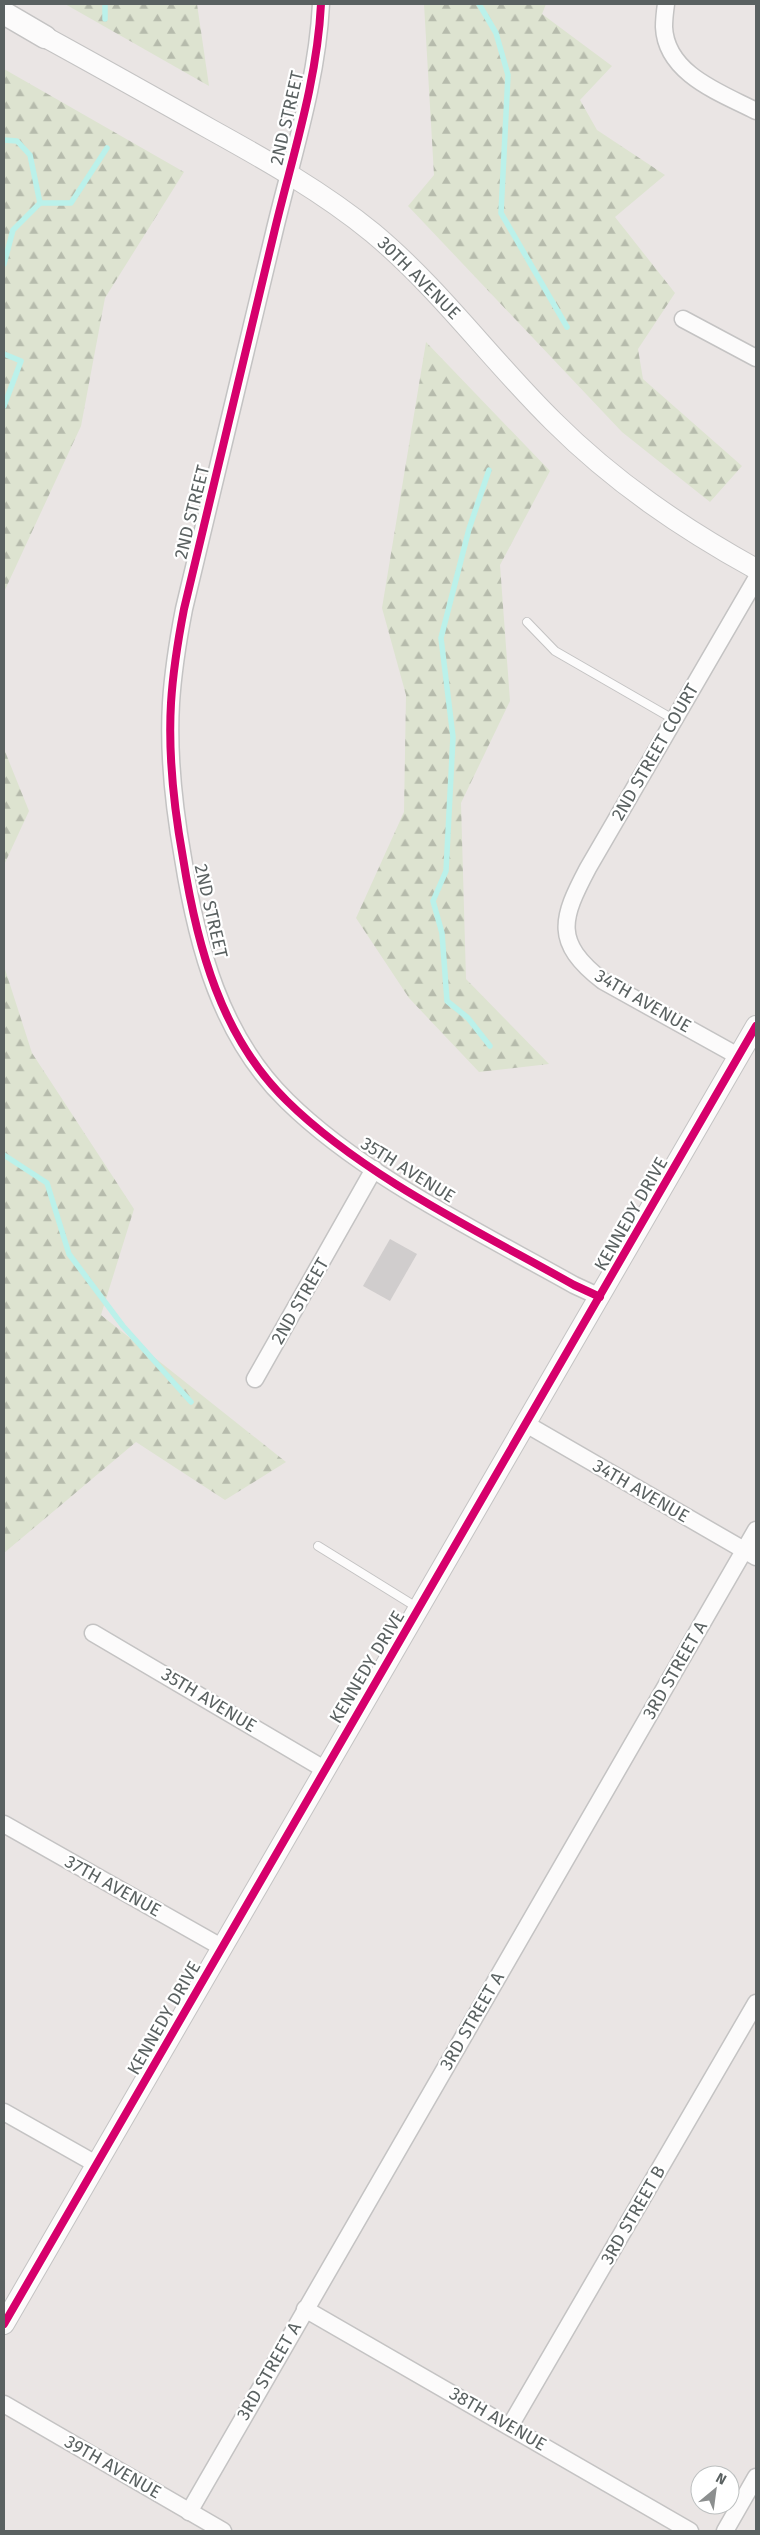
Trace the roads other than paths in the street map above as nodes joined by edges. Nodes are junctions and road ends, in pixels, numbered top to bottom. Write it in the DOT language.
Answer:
graph roads {
  1 [pos="321,4"];
  2 [pos="666,4"];
  3 [pos="4,13"];
  4 [pos="45,36"];
  5 [pos="756,111"];
  6 [pos="289,174"];
  7 [pos="683,319"];
  8 [pos="756,358"];
  9 [pos="756,569"];
  10 [pos="756,579"];
  11 [pos="527,622"];
  12 [pos="674,720"];
  13 [pos="566,930"];
  14 [pos="756,1026"];
  15 [pos="232,1028"];
  16 [pos="738,1056"];
  17 [pos="374,1169"];
  18 [pos="600,1297"];
  19 [pos="255,1380"];
  20 [pos="526,1424"];
  21 [pos="756,1530"];
  22 [pos="318,1546"];
  23 [pos="750,1554"];
  24 [pos="420,1609"];
  25 [pos="93,1633"];
  26 [pos="324,1769"];
  27 [pos="4,1824"];
  28 [pos="223,1948"];
  29 [pos="756,2004"];
  30 [pos="4,2112"];
  31 [pos="96,2164"];
  32 [pos="305,2309"];
  33 [pos="4,2324"];
  34 [pos="4,2404"];
  35 [pos="510,2426"];
  36 [pos="756,2477"];
  37 [pos="189,2512"];
  38 [pos="223,2531"];
  39 [pos="690,2531"];
  40 [pos="725,2531"];
  1 -- 6 [label="street, 2ND STREET"];
  2 -- 5 [label="street"];
  3 -- 4 [label="main road"];
  4 -- 6 [label="street, 30TH AVENUE"];
  6 -- 9 [label="street, 30TH AVENUE"];
  6 -- 15 [label="street, 2ND STREET"];
  7 -- 8 [label="street"];
  10 -- 12 [label="street, 2ND STREET COURT"];
  11 -- 12 [label="lane"];
  12 -- 13 [label="street, 2ND STREET COURT"];
  13 -- 16 [label="street, 34TH AVENUE"];
  14 -- 16 [label="street, KENNEDY DRIVE"];
  15 -- 17 [label="street, 35TH AVENUE"];
  16 -- 18 [label="street, KENNEDY DRIVE"];
  17 -- 18 [label="street, 35TH AVENUE"];
  17 -- 19 [label="street, 2ND STREET"];
  18 -- 20 [label="street, KENNEDY DRIVE"];
  20 -- 23 [label="street, 34TH AVENUE"];
  20 -- 24 [label="street, KENNEDY DRIVE"];
  21 -- 23 [label="street, 3RD STREET A"];
  22 -- 24 [label="lane"];
  23 -- 32 [label="street, 3RD STREET A"];
  24 -- 26 [label="street, KENNEDY DRIVE"];
  25 -- 26 [label="street, 35TH AVENUE"];
  26 -- 28 [label="street, KENNEDY DRIVE"];
  27 -- 28 [label="street, 37TH AVENUE"];
  28 -- 31 [label="street, KENNEDY DRIVE"];
  29 -- 35 [label="street, 3RD STREET B"];
  30 -- 31 [label="street"];
  31 -- 33 [label="street, KENNEDY DRIVE"];
  32 -- 35 [label="street, 38TH AVENUE"];
  32 -- 37 [label="street, 3RD STREET A"];
  34 -- 37 [label="street, 39TH AVENUE"];
  35 -- 39 [label="street, 38TH AVENUE"];
  36 -- 40 [label="street"];
  37 -- 38 [label="street, 39TH AVENUE"];
}
